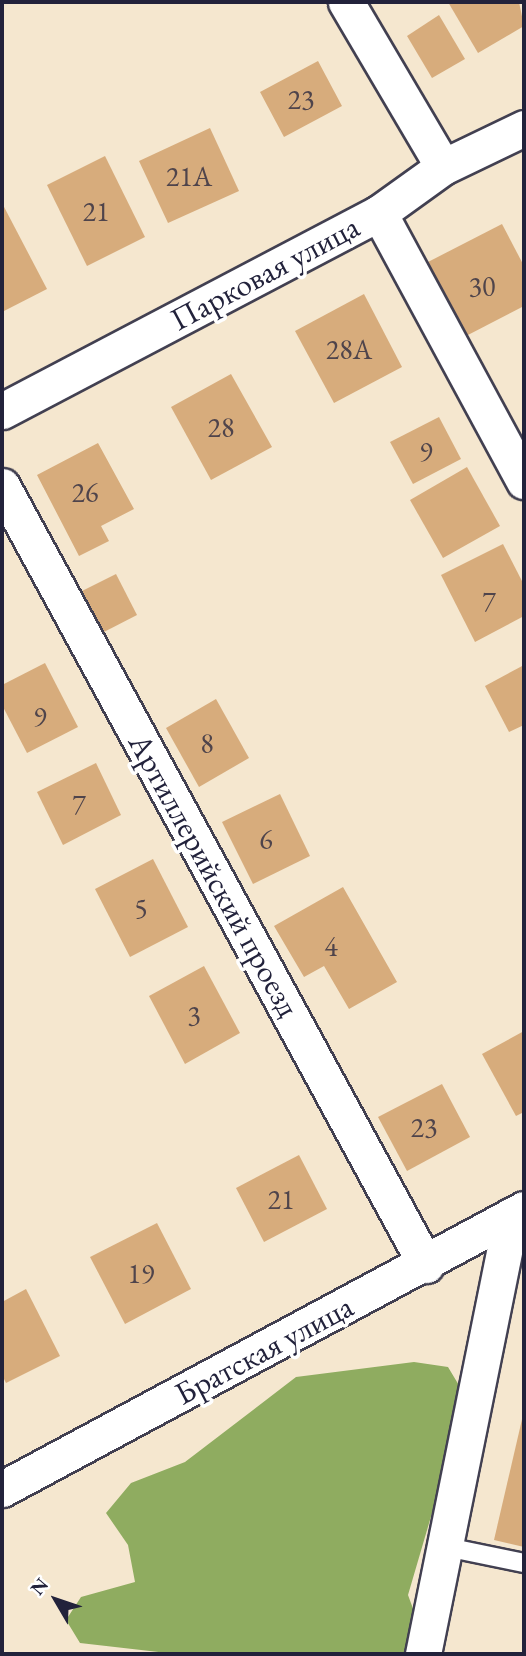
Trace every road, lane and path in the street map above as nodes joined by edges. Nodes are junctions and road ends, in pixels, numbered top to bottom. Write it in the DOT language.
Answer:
graph roads {
  1 [pos="345,2"];
  2 [pos="524,128"];
  3 [pos="443,167"];
  4 [pos="379,213"];
  5 [pos="2,411"];
  6 [pos="524,481"];
  7 [pos="2,486"];
  8 [pos="518,1212"];
  9 [pos="426,1265"];
  10 [pos="2,1489"];
  11 [pos="446,1547"];
  12 [pos="524,1563"];
  13 [pos="422,1654"];
  1 -- 3 [label="street"];
  2 -- 3 [label="street, Парковая улица"];
  3 -- 4 [label="street, Парковая улица"];
  4 -- 5 [label="street, Парковая улица"];
  4 -- 6 [label="street"];
  7 -- 9 [label="street, Артиллерийский проезд"];
  8 -- 9 [label="street, Братская улица"];
  8 -- 11 [label="street"];
  9 -- 10 [label="street, Братская улица"];
  11 -- 12 [label="lane"];
  11 -- 13 [label="street"];
}
